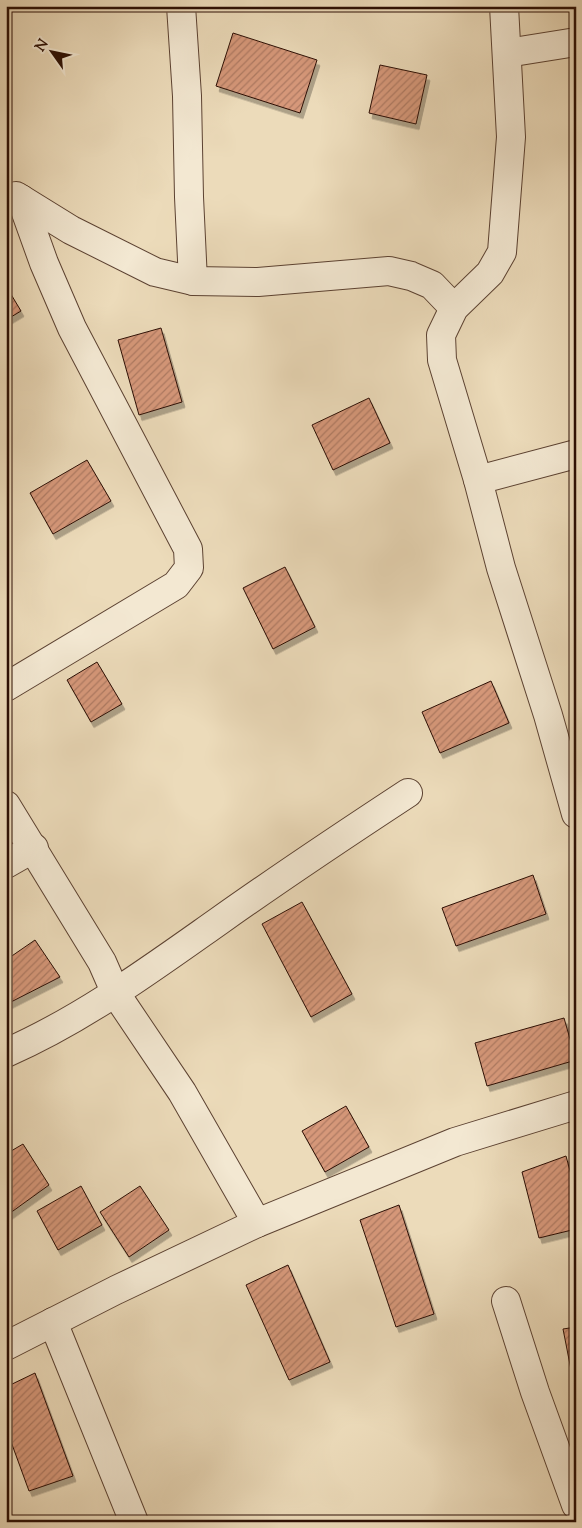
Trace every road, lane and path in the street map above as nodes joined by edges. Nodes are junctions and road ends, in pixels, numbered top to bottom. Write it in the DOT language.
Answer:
graph roads {
  1 [pos="181,6"];
  2 [pos="504,6"];
  3 [pos="576,42"];
  4 [pos="507,53"];
  5 [pos="14,194"];
  6 [pos="193,281"];
  7 [pos="454,308"];
  8 [pos="576,454"];
  9 [pos="478,480"];
  10 [pos="6,687"];
  11 [pos="408,793"];
  12 [pos="574,799"];
  13 [pos="6,804"];
  14 [pos="34,848"];
  15 [pos="6,864"];
  16 [pos="116,994"];
  17 [pos="6,1053"];
  18 [pos="576,1106"];
  19 [pos="257,1223"];
  20 [pos="506,1301"];
  21 [pos="53,1322"];
  22 [pos="6,1346"];
  23 [pos="576,1505"];
  24 [pos="134,1522"];
  1 -- 6 [label="street"];
  2 -- 4 [label="street"];
  3 -- 4 [label="street"];
  4 -- 7 [label="street"];
  5 -- 6 [label="street"];
  5 -- 10 [label="street"];
  6 -- 7 [label="street"];
  7 -- 9 [label="street"];
  8 -- 9 [label="street"];
  9 -- 12 [label="street"];
  11 -- 16 [label="street"];
  13 -- 14 [label="street"];
  14 -- 15 [label="street"];
  14 -- 16 [label="street"];
  16 -- 17 [label="street"];
  16 -- 19 [label="street"];
  18 -- 19 [label="street"];
  19 -- 21 [label="street"];
  20 -- 23 [label="street"];
  21 -- 22 [label="street"];
  21 -- 24 [label="street"];
}
